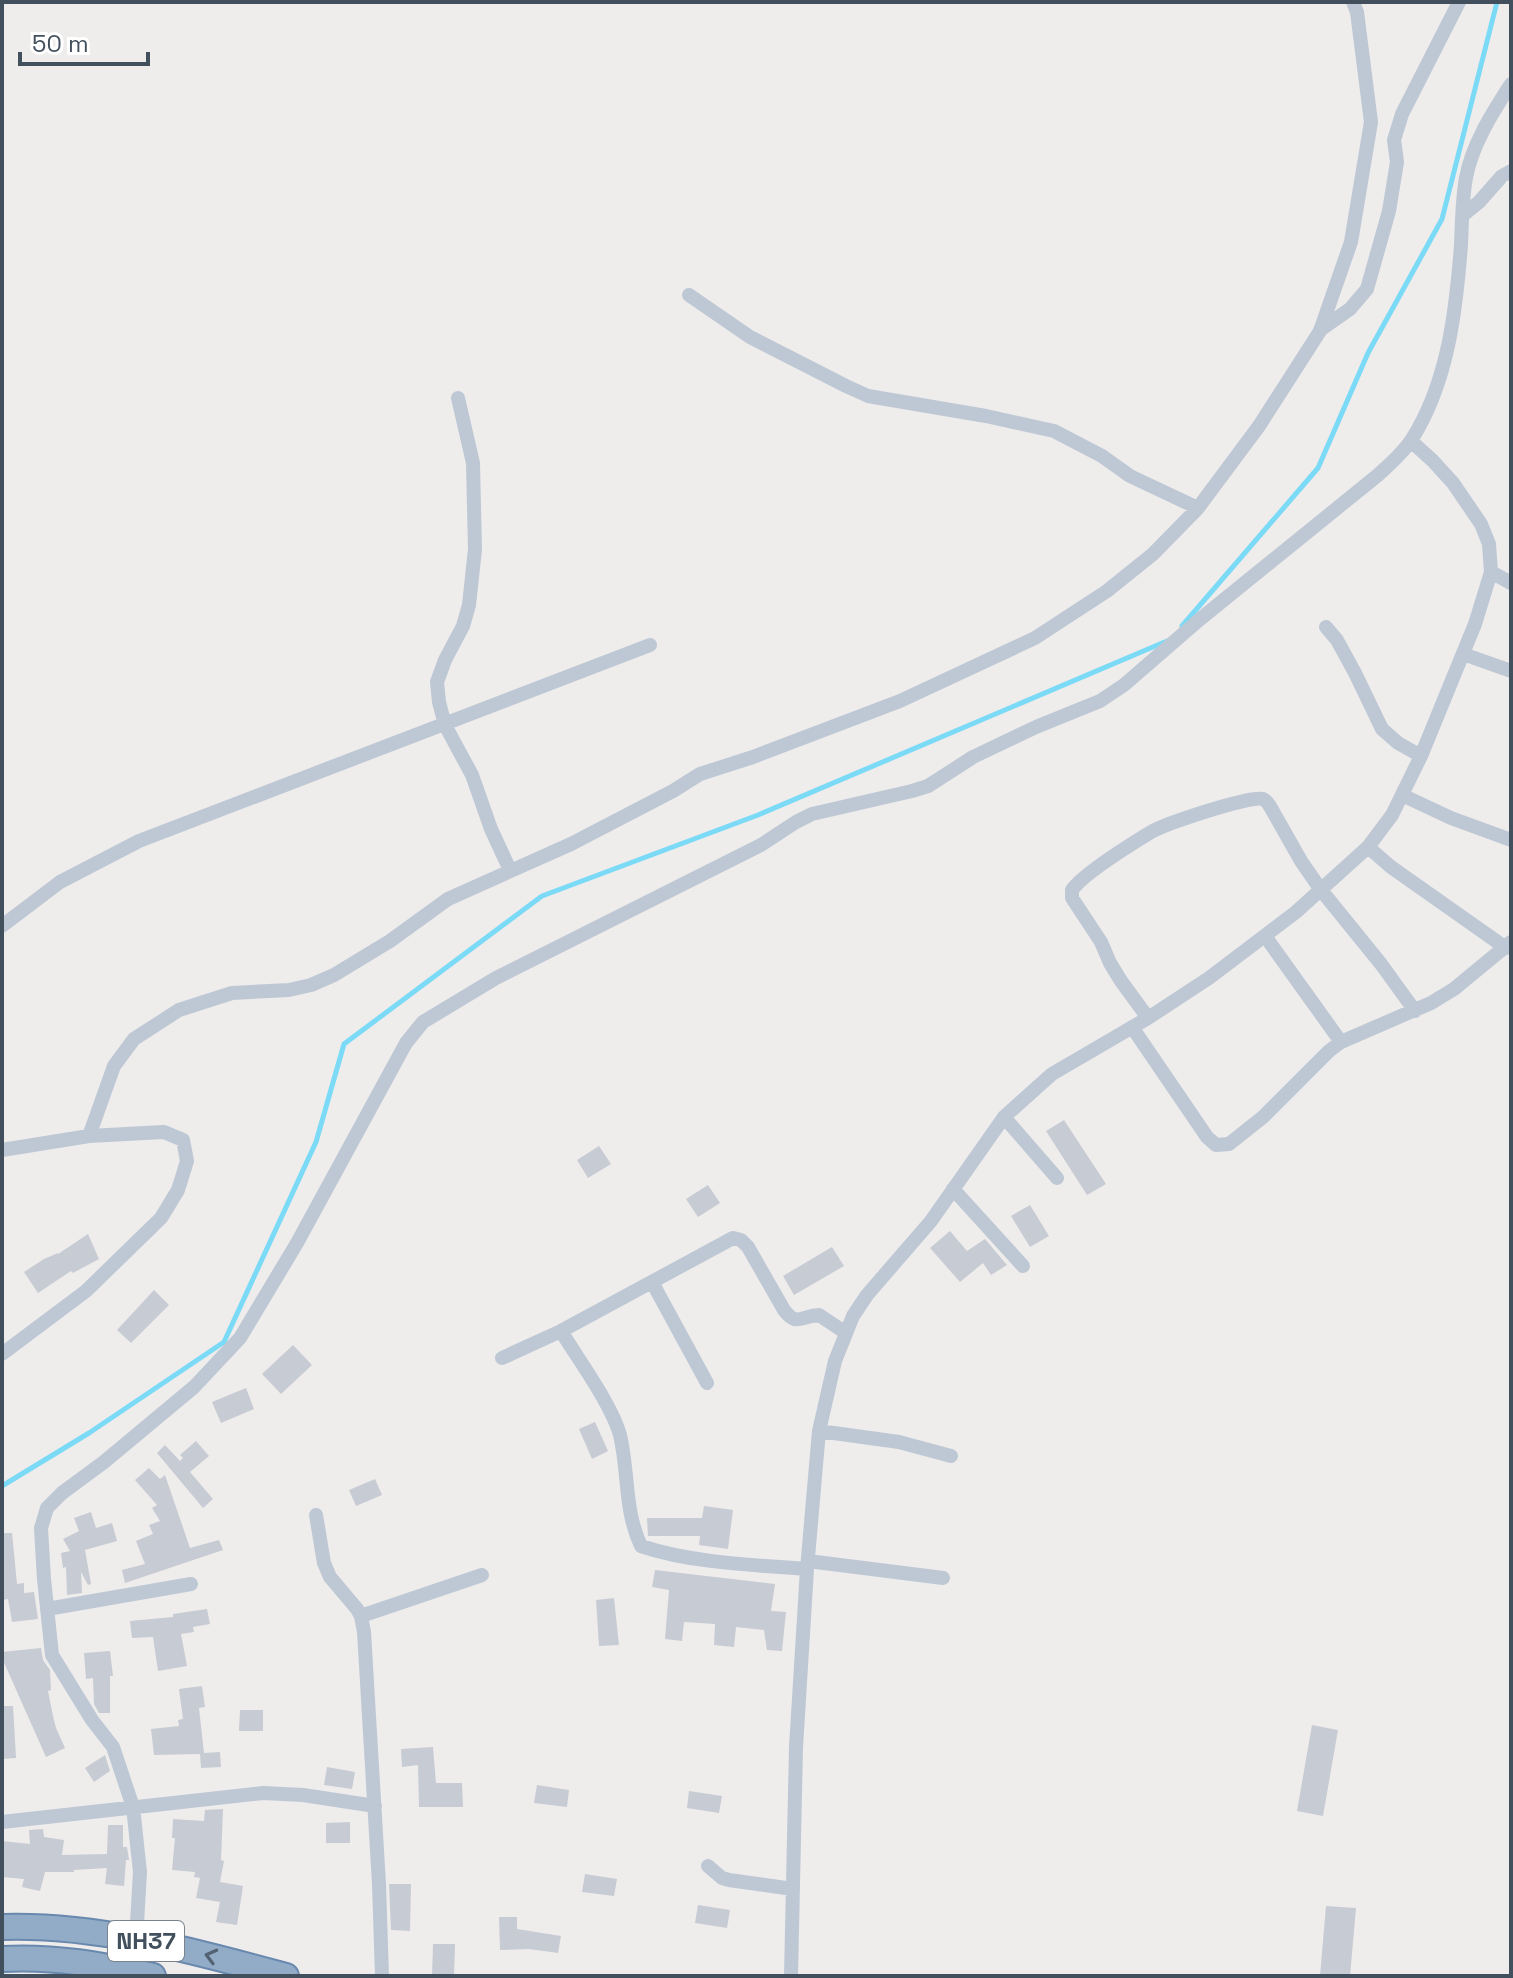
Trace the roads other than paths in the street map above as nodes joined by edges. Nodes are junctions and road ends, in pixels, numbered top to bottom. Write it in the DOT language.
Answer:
graph roads {
  1 [pos="1353,2"];
  2 [pos="1459,2"];
  3 [pos="1511,84"];
  4 [pos="1511,171"];
  5 [pos="1463,215"];
  6 [pos="689,295"];
  7 [pos="1320,331"];
  8 [pos="458,398"];
  9 [pos="1411,441"];
  10 [pos="1198,508"];
  11 [pos="1491,572"];
  12 [pos="1511,583"];
  13 [pos="1326,627"];
  14 [pos="650,645"];
  15 [pos="1463,654"];
  16 [pos="1511,671"];
  17 [pos="445,725"];
  18 [pos="1421,756"];
  19 [pos="1402,795"];
  20 [pos="1511,840"];
  21 [pos="1368,847"];
  22 [pos="510,870"];
  23 [pos="1321,890"];
  24 [pos="2,926"];
  25 [pos="1265,936"];
  26 [pos="1508,945"];
  27 [pos="1415,1011"];
  28 [pos="1148,1018"];
  29 [pos="1132,1027"];
  30 [pos="1341,1042"];
  31 [pos="1004,1117"];
  32 [pos="89,1136"];
  33 [pos="2,1150"];
  34 [pos="1057,1178"];
  35 [pos="953,1189"];
  36 [pos="1023,1266"];
  37 [pos="652,1282"];
  38 [pos="561,1331"];
  39 [pos="846,1333"];
  40 [pos="2,1354"];
  41 [pos="502,1358"];
  42 [pos="707,1383"];
  43 [pos="819,1431"];
  44 [pos="951,1456"];
  45 [pos="316,1515"];
  46 [pos="807,1565"];
  47 [pos="482,1575"];
  48 [pos="943,1578"];
  49 [pos="191,1584"];
  50 [pos="47,1609"];
  51 [pos="361,1616"];
  52 [pos="375,1806"];
  53 [pos="133,1807"];
  54 [pos="2,1822"];
  55 [pos="708,1866"];
  56 [pos="793,1889"];
  57 [pos="2,1927"];
  58 [pos="136,1940"];
  59 [pos="2,1959"];
  60 [pos="90,1969"];
  61 [pos="153,1976"];
  62 [pos="286,1976"];
  63 [pos="382,1976"];
  64 [pos="791,1976"];
  1 -- 7 [label="street"];
  2 -- 7 [label="street"];
  3 -- 5 [label="street"];
  4 -- 5 [label="street"];
  5 -- 9 [label="street"];
  6 -- 10 [label="street"];
  7 -- 10 [label="street"];
  8 -- 17 [label="street"];
  9 -- 11 [label="street"];
  9 -- 50 [label="street"];
  10 -- 22 [label="street"];
  11 -- 12 [label="street"];
  11 -- 15 [label="street"];
  13 -- 18 [label="street"];
  14 -- 17 [label="street"];
  15 -- 16 [label="street"];
  15 -- 18 [label="street"];
  17 -- 22 [label="street"];
  17 -- 24 [label="street"];
  18 -- 19 [label="street"];
  19 -- 20 [label="street"];
  19 -- 21 [label="street"];
  21 -- 23 [label="street"];
  21 -- 26 [label="street"];
  22 -- 32 [label="street"];
  23 -- 25 [label="street"];
  23 -- 27 [label="street"];
  23 -- 28 [label="street"];
  25 -- 28 [label="street"];
  25 -- 30 [label="street"];
  26 -- 27 [label="street"];
  27 -- 30 [label="street"];
  28 -- 29 [label="street"];
  29 -- 30 [label="street"];
  29 -- 31 [label="street"];
  31 -- 34 [label="street"];
  31 -- 35 [label="street"];
  32 -- 33 [label="street"];
  32 -- 40 [label="street"];
  35 -- 36 [label="street"];
  35 -- 39 [label="street"];
  37 -- 38 [label="street"];
  37 -- 39 [label="street"];
  37 -- 42 [label="street"];
  38 -- 41 [label="street"];
  38 -- 46 [label="street"];
  39 -- 43 [label="street"];
  43 -- 44 [label="street"];
  43 -- 46 [label="street"];
  45 -- 51 [label="street"];
  46 -- 48 [label="street"];
  46 -- 56 [label="street"];
  47 -- 51 [label="street"];
  49 -- 50 [label="street"];
  50 -- 53 [label="street"];
  51 -- 52 [label="street"];
  52 -- 53 [label="street"];
  52 -- 63 [label="street"];
  53 -- 54 [label="street"];
  53 -- 58 [label="street"];
  55 -- 56 [label="street"];
  56 -- 64 [label="street"];
  57 -- 58 [label="highway, NH37"];
  62 -- 58 [label="highway, NH37, one-way"];
  59 -- 60 [label="highway, NH37"];
  60 -- 61 [label="highway, NH37"];
}
